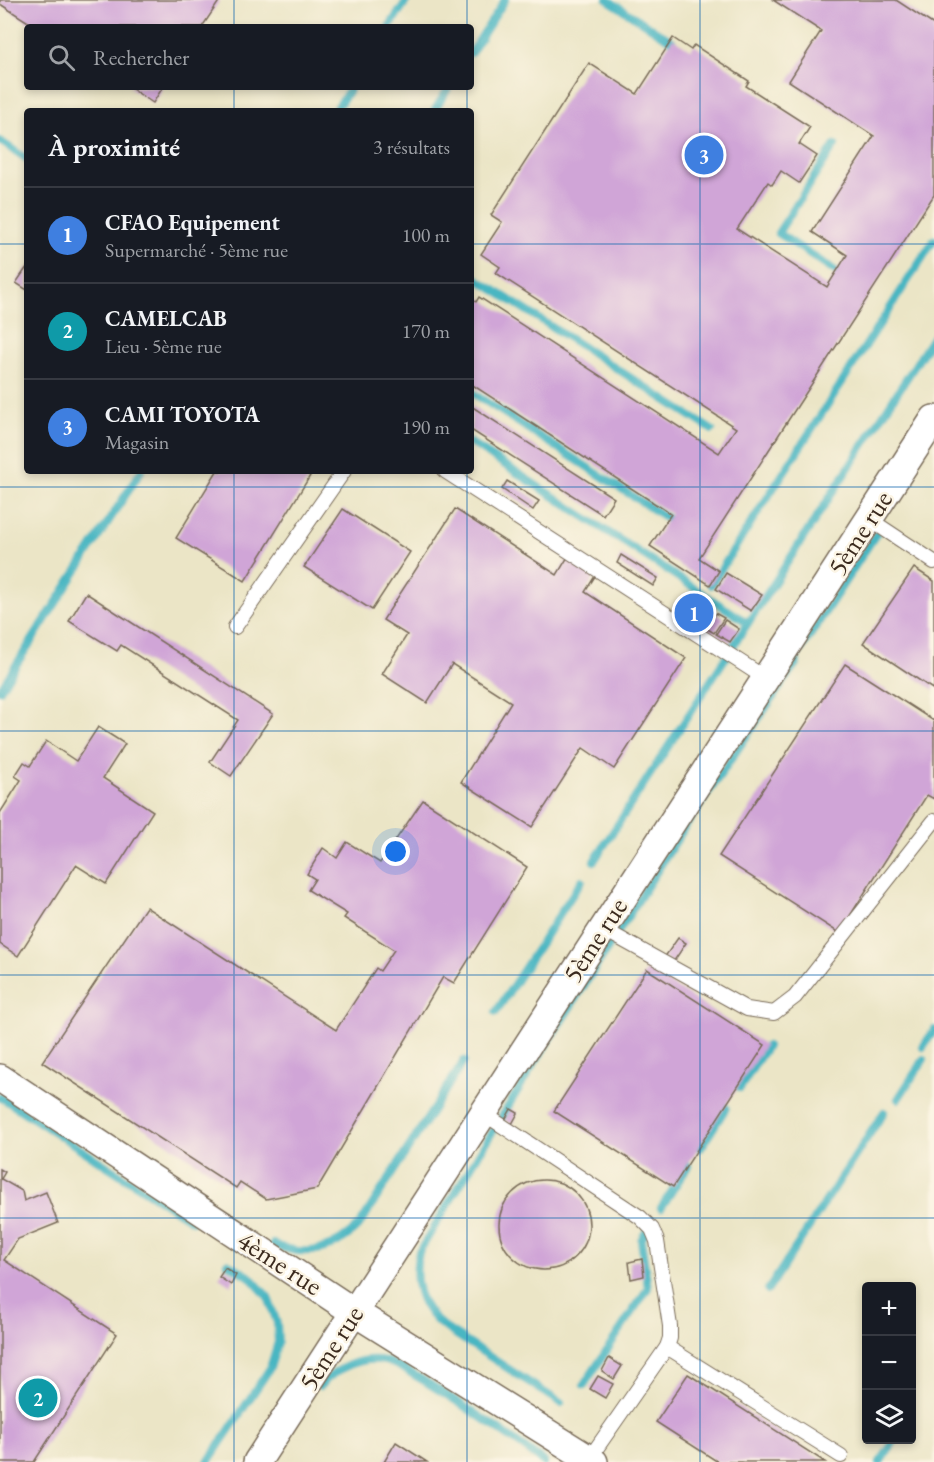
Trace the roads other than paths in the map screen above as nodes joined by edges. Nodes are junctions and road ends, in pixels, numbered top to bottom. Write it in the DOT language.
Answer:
graph roads {
  1 [pos="934,418"];
  2 [pos="342,474"];
  3 [pos="449,474"];
  4 [pos="869,519"];
  5 [pos="934,562"];
  6 [pos="235,627"];
  7 [pos="765,678"];
  8 [pos="934,821"];
  9 [pos="603,929"];
  10 [pos="0,1078"];
  11 [pos="483,1113"];
  12 [pos="354,1311"];
  13 [pos="667,1347"];
  14 [pos="841,1456"];
  15 [pos="592,1460"];
  16 [pos="256,1462"];
  1 -- 4 [label="street, 5ème rue"];
  2 -- 6 [label="lane"];
  3 -- 7 [label="lane"];
  4 -- 5 [label="lane"];
  4 -- 7 [label="street, 5ème rue"];
  7 -- 9 [label="street, 5ème rue"];
  8 -- 9 [label="lane"];
  9 -- 11 [label="street, 5ème rue"];
  10 -- 12 [label="street, 4ème rue"];
  11 -- 12 [label="street, 5ème rue"];
  11 -- 13 [label="lane"];
  12 -- 15 [label="street, 4ème rue"];
  12 -- 16 [label="street, 5ème rue"];
  13 -- 14 [label="lane"];
  13 -- 15 [label="lane"];
}
